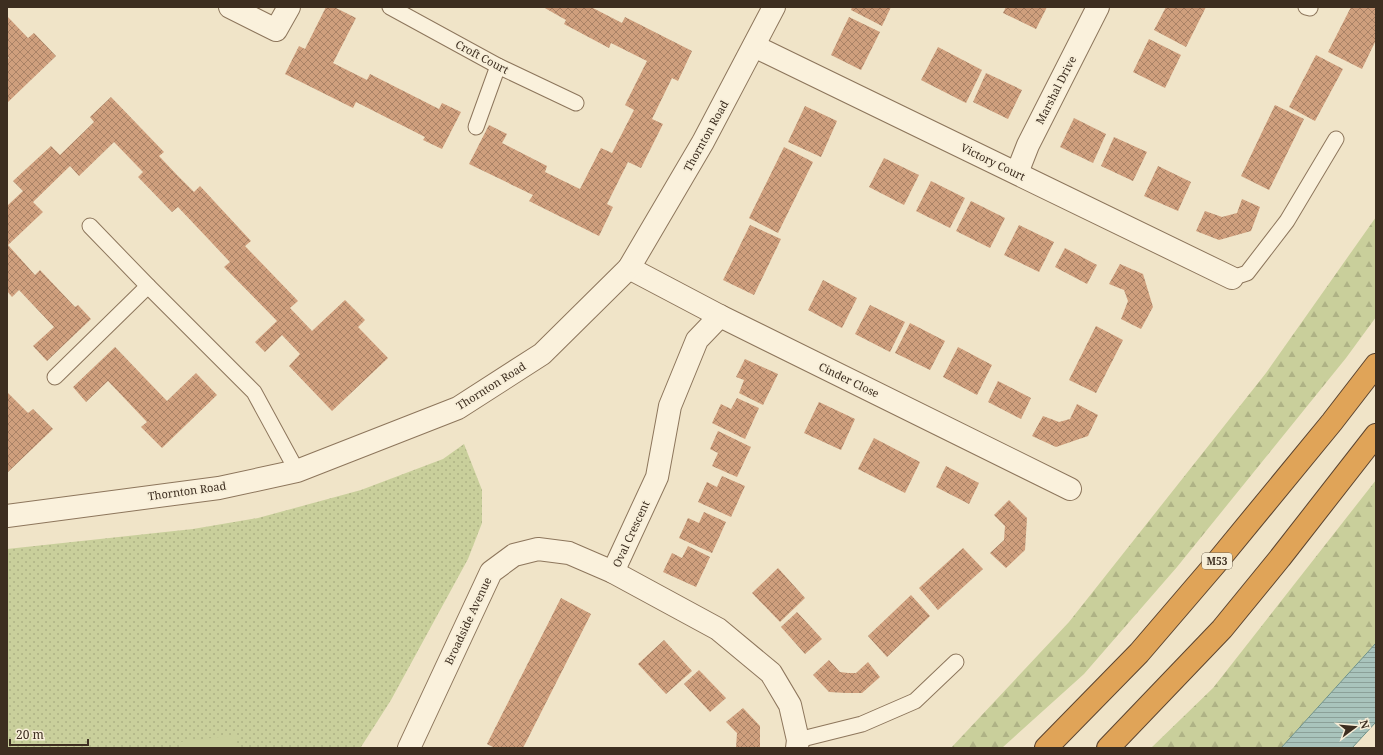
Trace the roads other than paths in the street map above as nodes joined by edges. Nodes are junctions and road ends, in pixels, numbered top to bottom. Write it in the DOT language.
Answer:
graph roads {
  1 [pos="230,7"];
  2 [pos="289,7"];
  3 [pos="390,7"];
  4 [pos="774,7"];
  5 [pos="1098,7"];
  6 [pos="754,46"];
  7 [pos="498,66"];
  8 [pos="576,103"];
  9 [pos="476,127"];
  10 [pos="1336,139"];
  11 [pos="1017,173"];
  12 [pos="90,226"];
  13 [pos="630,268"];
  14 [pos="1232,278"];
  15 [pos="148,286"];
  16 [pos="720,316"];
  17 [pos="1376,365"];
  18 [pos="55,378"];
  19 [pos="1376,435"];
  20 [pos="297,471"];
  21 [pos="1070,489"];
  22 [pos="7,516"];
  23 [pos="613,572"];
  24 [pos="956,662"];
  25 [pos="798,744"];
  26 [pos="409,748"];
  27 [pos="1046,748"];
  28 [pos="1108,748"];
  1 -- 2 [label="street"];
  3 -- 7 [label="lane, Croft Court"];
  4 -- 6 [label="street, Thornton Road"];
  5 -- 11 [label="street, Marshal Drive"];
  6 -- 11 [label="street, Victory Court"];
  6 -- 13 [label="street, Thornton Road"];
  7 -- 8 [label="lane, Croft Court"];
  7 -- 9 [label="lane"];
  10 -- 14 [label="lane"];
  11 -- 14 [label="street, Victory Court"];
  12 -- 15 [label="lane"];
  13 -- 16 [label="street, Cinder Close"];
  13 -- 20 [label="street, Thornton Road"];
  15 -- 18 [label="lane"];
  15 -- 20 [label="lane"];
  16 -- 21 [label="street, Cinder Close"];
  16 -- 23 [label="street, Oval Crescent"];
  17 -- 27 [label="highway, M53"];
  19 -- 28 [label="highway"];
  20 -- 22 [label="street, Thornton Road"];
  23 -- 25 [label="street, Oval Crescent"];
  23 -- 26 [label="street, Broadside Avenue"];
  24 -- 25 [label="lane"];
}
